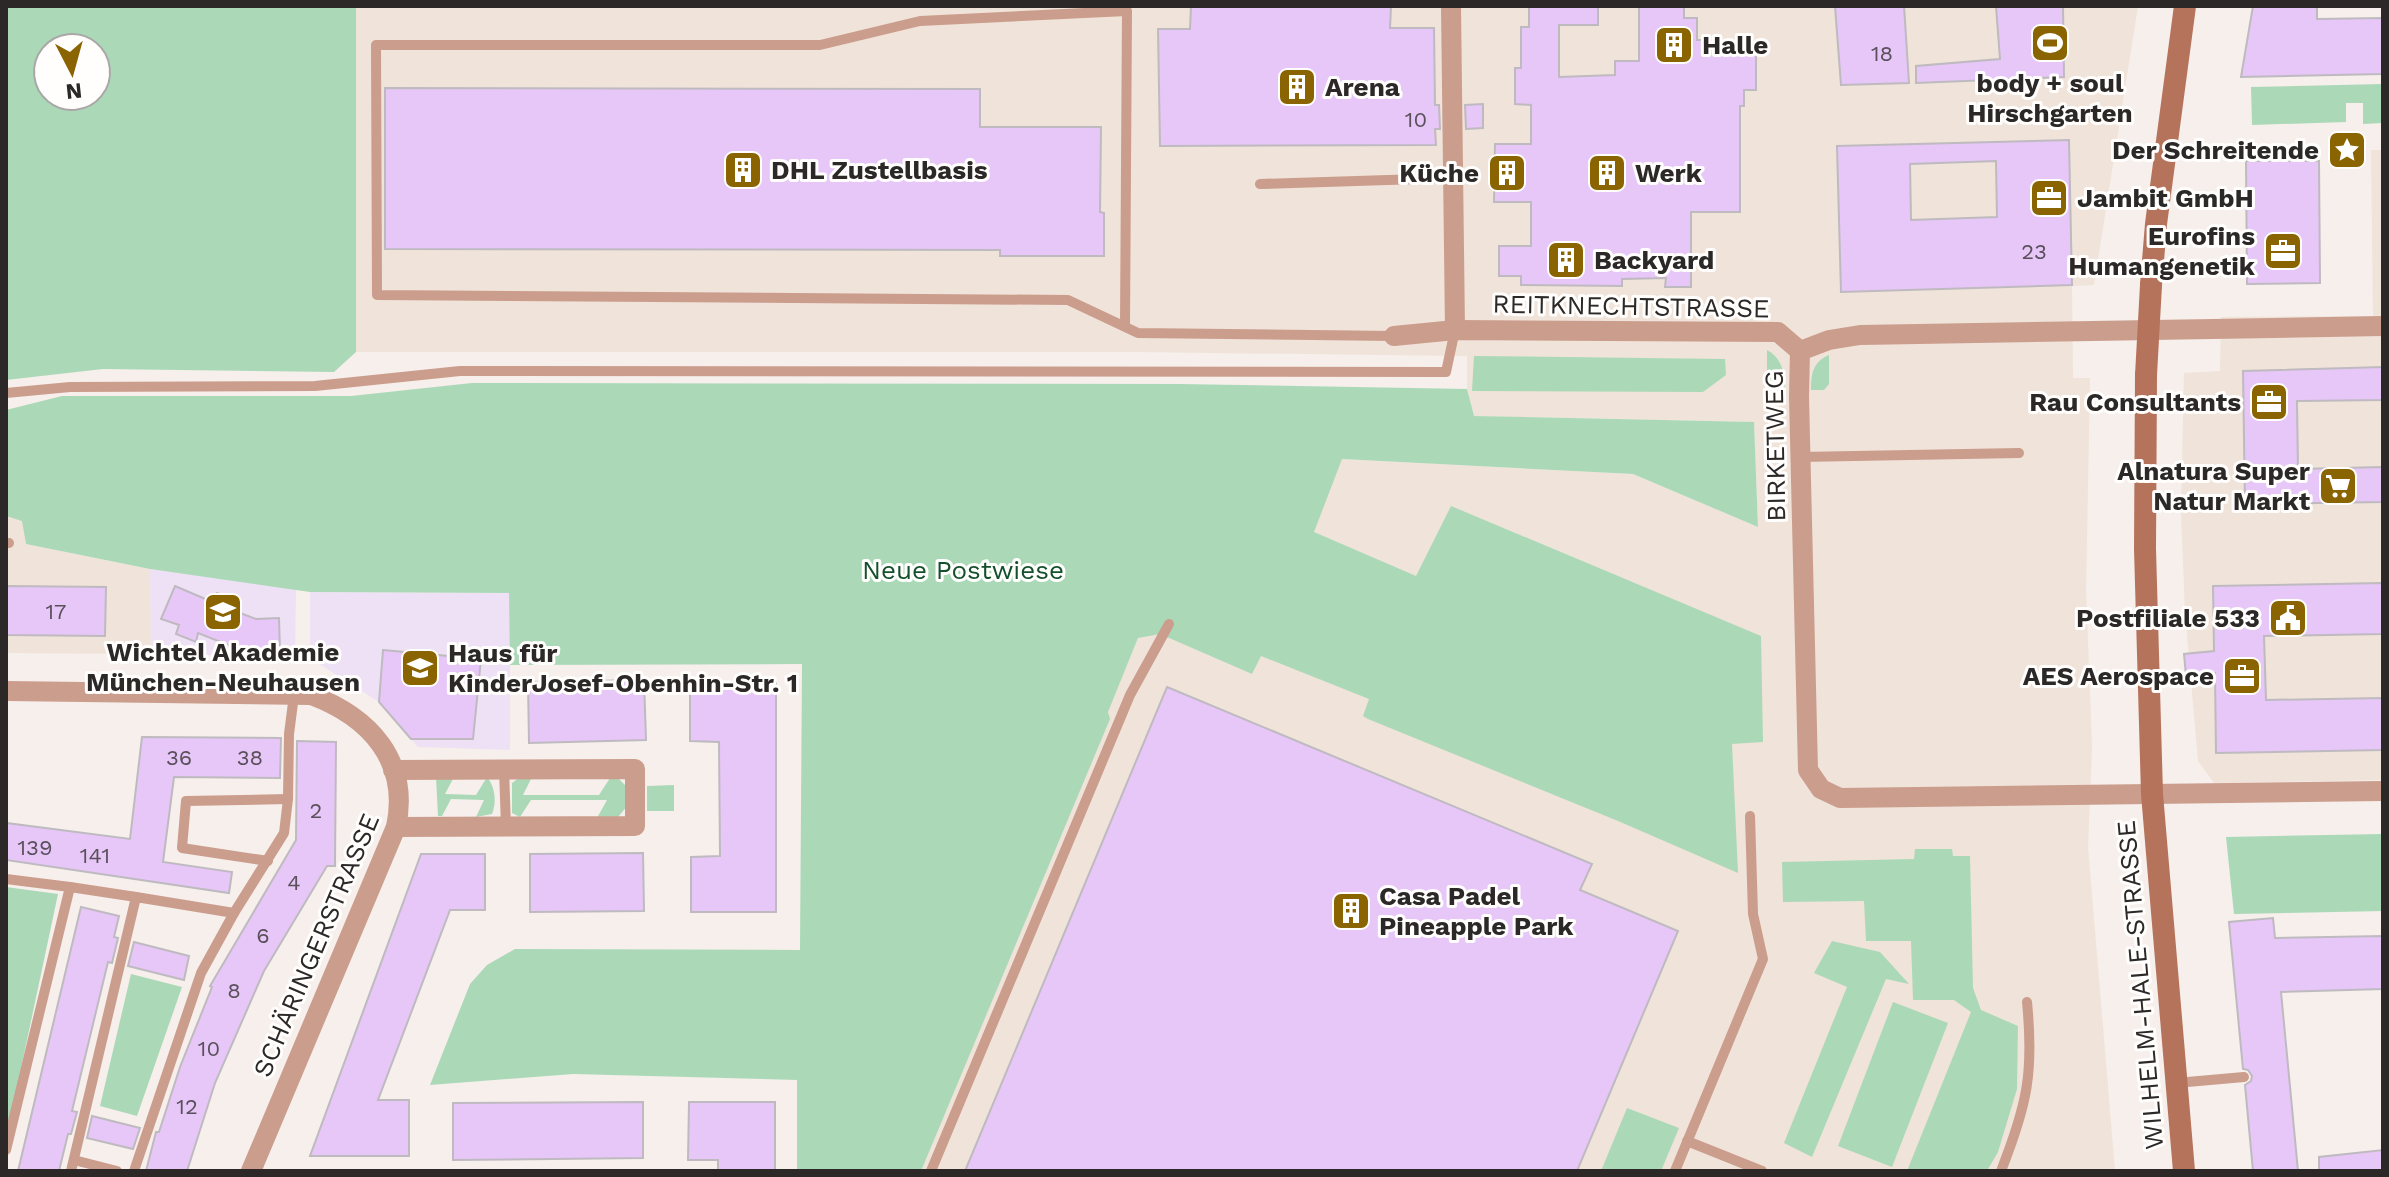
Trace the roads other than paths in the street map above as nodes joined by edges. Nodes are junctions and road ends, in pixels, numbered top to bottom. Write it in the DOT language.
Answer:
graph roads {
  1 [pos="1451,6"];
  2 [pos="2185,6"];
  3 [pos="1451,178"];
  4 [pos="1260,184"];
  5 [pos="1125,325"];
  6 [pos="2383,326"];
  7 [pos="1455,330"];
  8 [pos="1394,336"];
  9 [pos="1800,351"];
  10 [pos="6,393"];
  11 [pos="2019,453"];
  12 [pos="1800,457"];
  13 [pos="1169,624"];
  14 [pos="6,691"];
  15 [pos="295,693"];
  16 [pos="504,769"];
  17 [pos="393,770"];
  18 [pos="2383,791"];
  19 [pos="2152,794"];
  20 [pos="288,799"];
  21 [pos="1750,816"];
  22 [pos="396,827"];
  23 [pos="506,827"];
  24 [pos="268,861"];
  25 [pos="6,879"];
  26 [pos="70,887"];
  27 [pos="136,897"];
  28 [pos="234,913"];
  29 [pos="2027,1002"];
  30 [pos="2244,1077"];
  31 [pos="2176,1083"];
  32 [pos="1687,1141"];
  33 [pos="6,1150"];
  34 [pos="72,1166"];
  35 [pos="117,1171"];
  36 [pos="134,1171"];
  37 [pos="251,1171"];
  38 [pos="931,1171"];
  39 [pos="1675,1171"];
  40 [pos="1762,1171"];
  41 [pos="2001,1171"];
  42 [pos="2184,1171"];
  1 -- 3 [label="street, REITKNECHTSTRASSE"];
  2 -- 19 [label="main road, WILHELM-HALE-STRASSE, bridge"];
  3 -- 4 [label="lane"];
  3 -- 7 [label="street, REITKNECHTSTRASSE"];
  5 -- 5 [label="lane"];
  5 -- 8 [label="lane"];
  6 -- 9 [label="street, BIRKETWEG"];
  7 -- 8 [label="street, REITKNECHTSTRASSE"];
  7 -- 9 [label="street, REITKNECHTSTRASSE"];
  7 -- 10 [label="lane"];
  9 -- 12 [label="street, BIRKETWEG"];
  11 -- 12 [label="lane"];
  12 -- 19 [label="street, BIRKETWEG"];
  13 -- 38 [label="lane"];
  14 -- 15 [label="street, SCHÄRINGERSTRASSE"];
  15 -- 17 [label="street, SCHÄRINGERSTRASSE"];
  15 -- 20 [label="lane"];
  16 -- 17 [label="street"];
  16 -- 23 [label="lane"];
  16 -- 23 [label="street"];
  17 -- 22 [label="street, SCHÄRINGERSTRASSE"];
  18 -- 19 [label="street, BIRKETWEG"];
  19 -- 31 [label="main road, WILHELM-HALE-STRASSE"];
  20 -- 24 [label="lane"];
  20 -- 24 [label="lane"];
  21 -- 32 [label="lane"];
  22 -- 23 [label="street"];
  22 -- 37 [label="street, SCHÄRINGERSTRASSE"];
  24 -- 28 [label="lane"];
  25 -- 26 [label="lane"];
  26 -- 27 [label="lane"];
  26 -- 33 [label="lane"];
  27 -- 28 [label="lane"];
  27 -- 34 [label="lane"];
  28 -- 36 [label="lane"];
  29 -- 41 [label="lane"];
  30 -- 31 [label="lane"];
  31 -- 42 [label="main road, WILHELM-HALE-STRASSE"];
  32 -- 39 [label="lane"];
  32 -- 40 [label="lane"];
  34 -- 35 [label="lane"];
}
